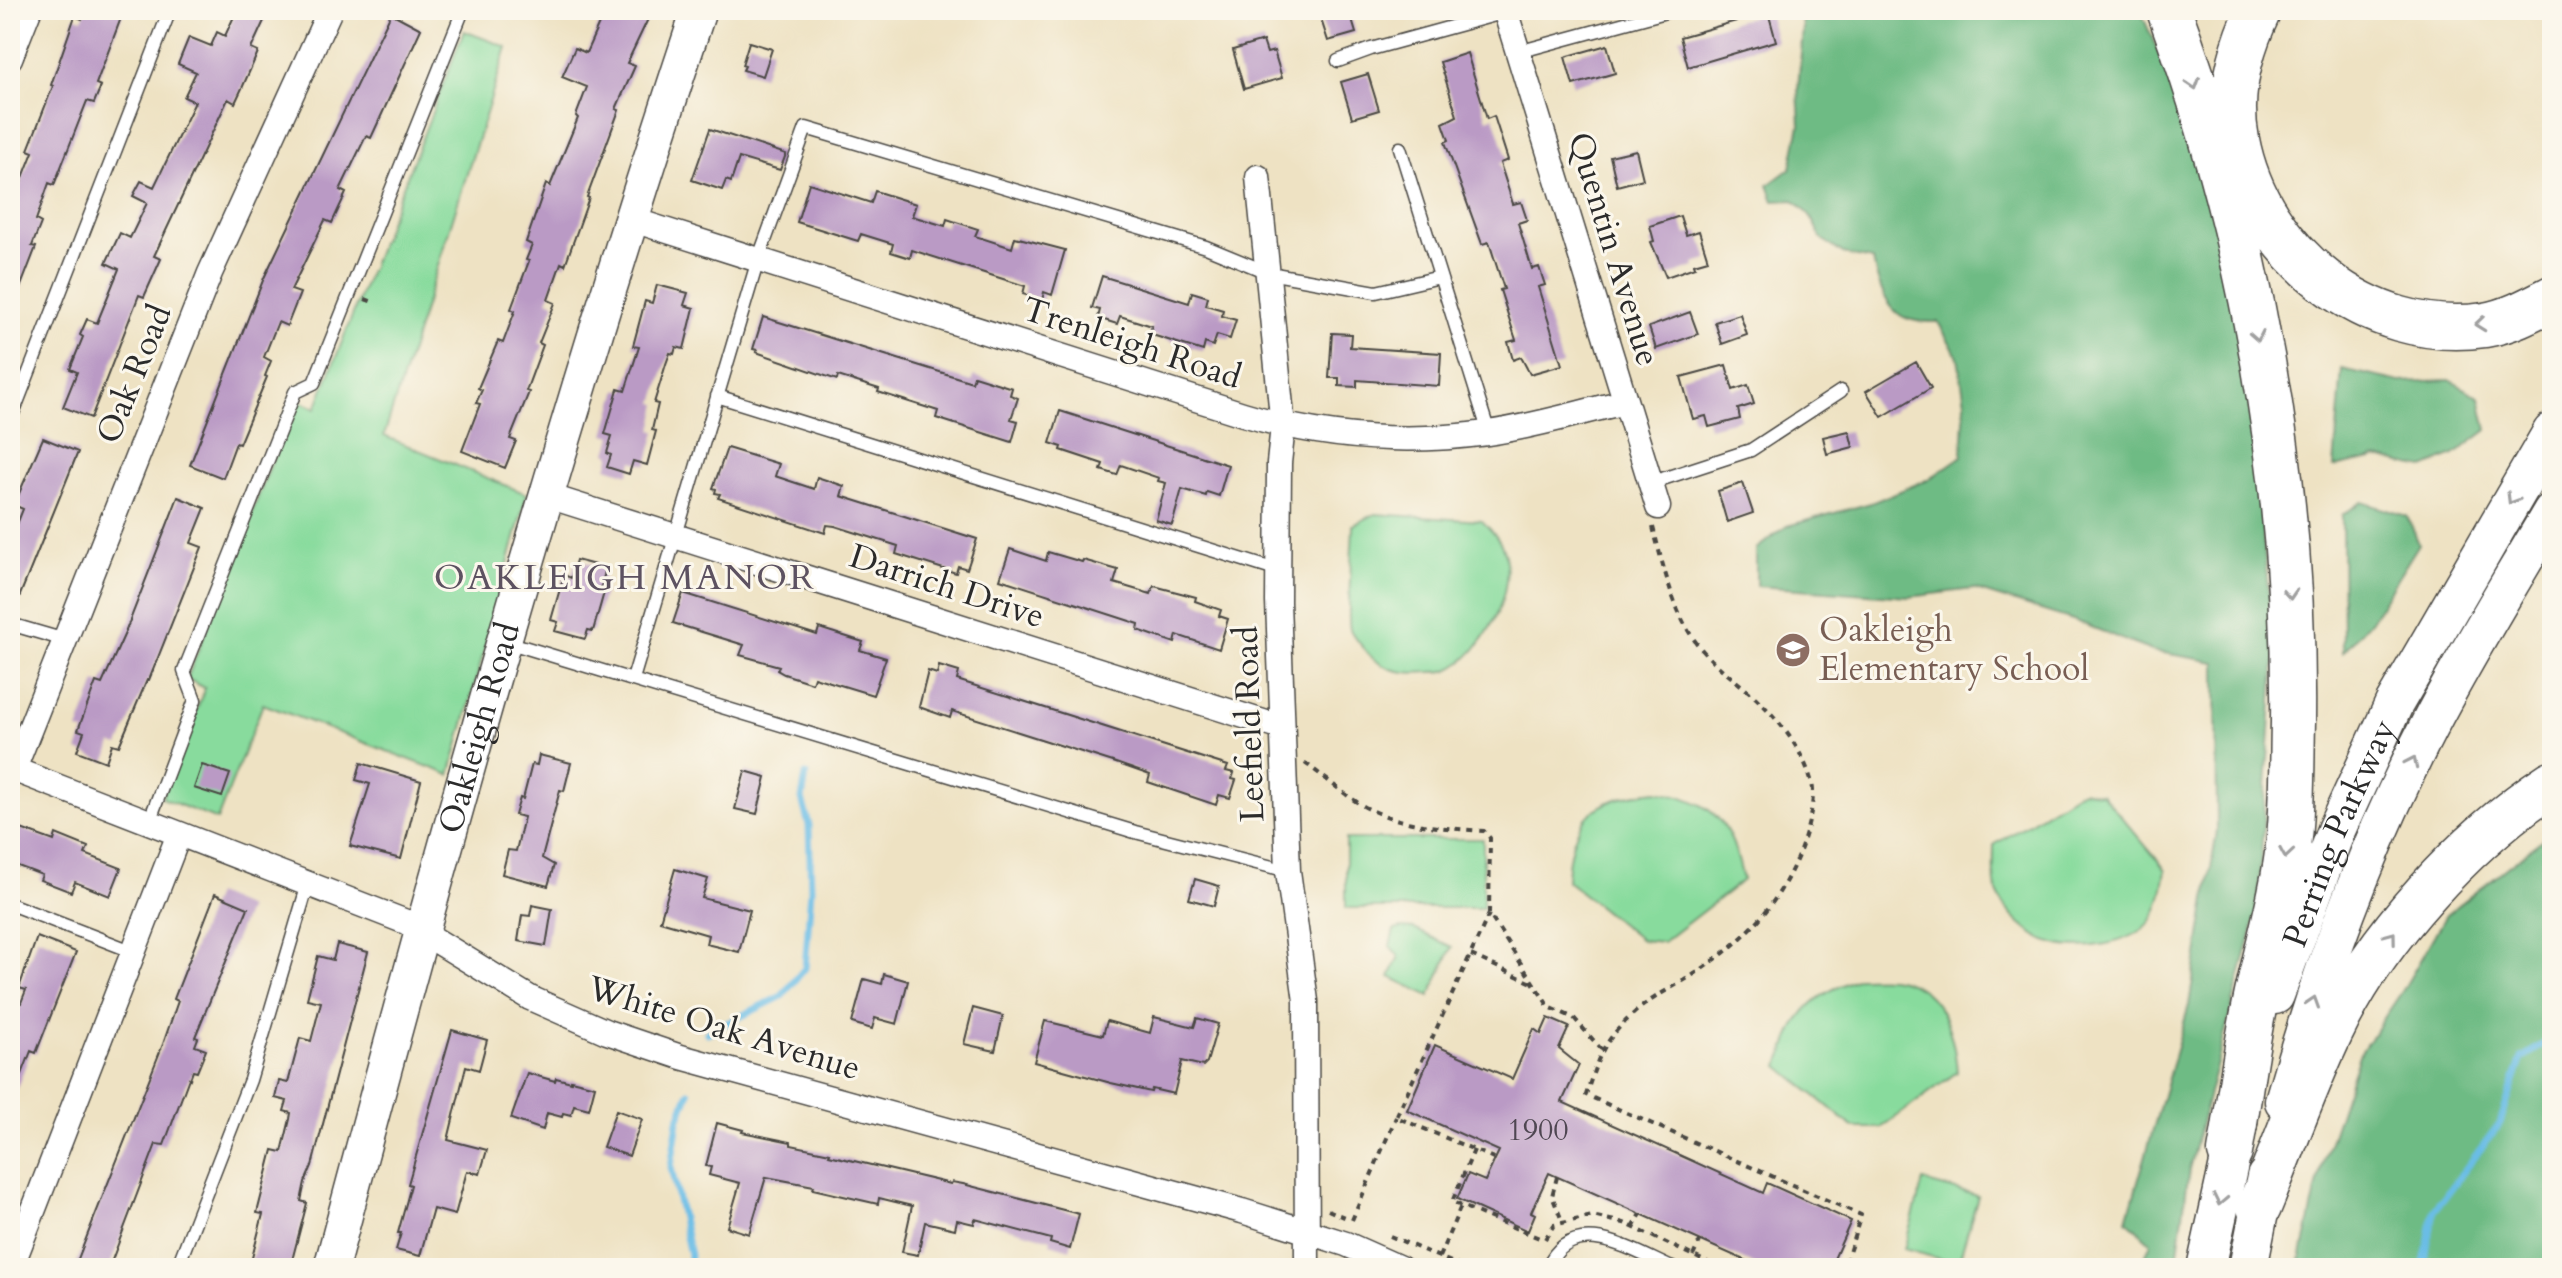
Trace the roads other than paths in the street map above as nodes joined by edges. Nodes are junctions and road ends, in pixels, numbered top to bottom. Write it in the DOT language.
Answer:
graph roads {
  1 [pos="29,10"];
  2 [pos="170,10"];
  3 [pos="330,10"];
  4 [pos="463,10"];
  5 [pos="699,10"];
  6 [pos="1673,10"];
  7 [pos="2169,10"];
  8 [pos="2259,10"];
  9 [pos="1505,11"];
  10 [pos="1518,52"];
  11 [pos="10,58"];
  12 [pos="1338,61"];
  13 [pos="1400,148"];
  14 [pos="1258,177"];
  15 [pos="630,219"];
  16 [pos="758,260"];
  17 [pos="1269,273"];
  18 [pos="1440,277"];
  19 [pos="2552,298"];
  20 [pos="1841,391"];
  21 [pos="717,396"];
  22 [pos="1625,402"];
  23 [pos="10,421"];
  24 [pos="1283,426"];
  25 [pos="2552,432"];
  26 [pos="1489,433"];
  27 [pos="1650,483"];
  28 [pos="545,495"];
  29 [pos="1654,512"];
  30 [pos="2552,512"];
  31 [pos="674,536"];
  32 [pos="1279,571"];
  33 [pos="10,624"];
  34 [pos="65,640"];
  35 [pos="504,641"];
  36 [pos="633,679"];
  37 [pos="1282,728"];
  38 [pos="12,768"];
  39 [pos="2552,783"];
  40 [pos="149,822"];
  41 [pos="179,834"];
  42 [pos="1288,871"];
  43 [pos="308,884"];
  44 [pos="11,906"];
  45 [pos="423,933"];
  46 [pos="134,952"];
  47 [pos="2230,1152"];
  48 [pos="2259,1207"];
  49 [pos="1307,1230"];
  50 [pos="11,1268"];
  51 [pos="177,1268"];
  52 [pos="331,1268"];
  53 [pos="1307,1268"];
  54 [pos="1400,1268"];
  55 [pos="1547,1268"];
  56 [pos="1672,1268"];
  57 [pos="2206,1268"];
  58 [pos="2248,1268"];
  1 -- 11 [label="street"];
  2 -- 23 [label="lane"];
  3 -- 34 [label="street, Oak Road"];
  4 -- 40 [label="lane"];
  5 -- 15 [label="street, Oakleigh Road"];
  6 -- 10 [label="lane"];
  7 -- 47 [label="highway, one-way"];
  19 -- 8 [label="highway, one-way"];
  9 -- 10 [label="street, Quentin Avenue"];
  9 -- 12 [label="lane"];
  10 -- 22 [label="street, Quentin Avenue"];
  13 -- 18 [label="lane"];
  14 -- 17 [label="street, Leefield Road"];
  15 -- 16 [label="street, Trenleigh Road"];
  15 -- 28 [label="street, Oakleigh Road"];
  16 -- 17 [label="lane"];
  16 -- 21 [label="lane"];
  16 -- 24 [label="street, Trenleigh Road"];
  17 -- 18 [label="lane"];
  17 -- 24 [label="street, Leefield Road"];
  18 -- 26 [label="lane"];
  20 -- 27 [label="lane"];
  21 -- 31 [label="lane"];
  21 -- 32 [label="lane"];
  22 -- 26 [label="street, Trenleigh Road"];
  22 -- 27 [label="street, Quentin Avenue"];
  24 -- 26 [label="street, Trenleigh Road"];
  24 -- 32 [label="street, Leefield Road"];
  25 -- 47 [label="main road, Perring Parkway, one-way"];
  27 -- 29 [label="street, Quentin Avenue"];
  28 -- 31 [label="street, Darrich Drive"];
  28 -- 35 [label="street, Oakleigh Road"];
  48 -- 30 [label="main road, Perring Parkway, one-way"];
  31 -- 36 [label="lane"];
  31 -- 37 [label="street, Darrich Drive"];
  32 -- 37 [label="street, Leefield Road"];
  33 -- 34 [label="lane"];
  34 -- 38 [label="street, Oak Road"];
  35 -- 36 [label="lane"];
  35 -- 45 [label="street, Oakleigh Road"];
  36 -- 42 [label="lane"];
  37 -- 42 [label="street, Leefield Road"];
  38 -- 40 [label="street, White Oak Avenue"];
  48 -- 39 [label="highway, one-way"];
  40 -- 41 [label="street, White Oak Avenue"];
  41 -- 43 [label="street, White Oak Avenue"];
  41 -- 46 [label="street"];
  42 -- 49 [label="street, Leefield Road"];
  43 -- 45 [label="street, White Oak Avenue"];
  43 -- 51 [label="lane"];
  44 -- 46 [label="lane"];
  45 -- 49 [label="street, White Oak Avenue"];
  45 -- 52 [label="street, Oakleigh Road"];
  46 -- 50 [label="street"];
  47 -- 57 [label="main road, Perring Parkway, one-way"];
  48 -- 58 [label="main road, Perring Parkway"];
  49 -- 53 [label="street, Leefield Road"];
  49 -- 54 [label="street, White Oak Avenue"];
  55 -- 56 [label="lane"];
}
